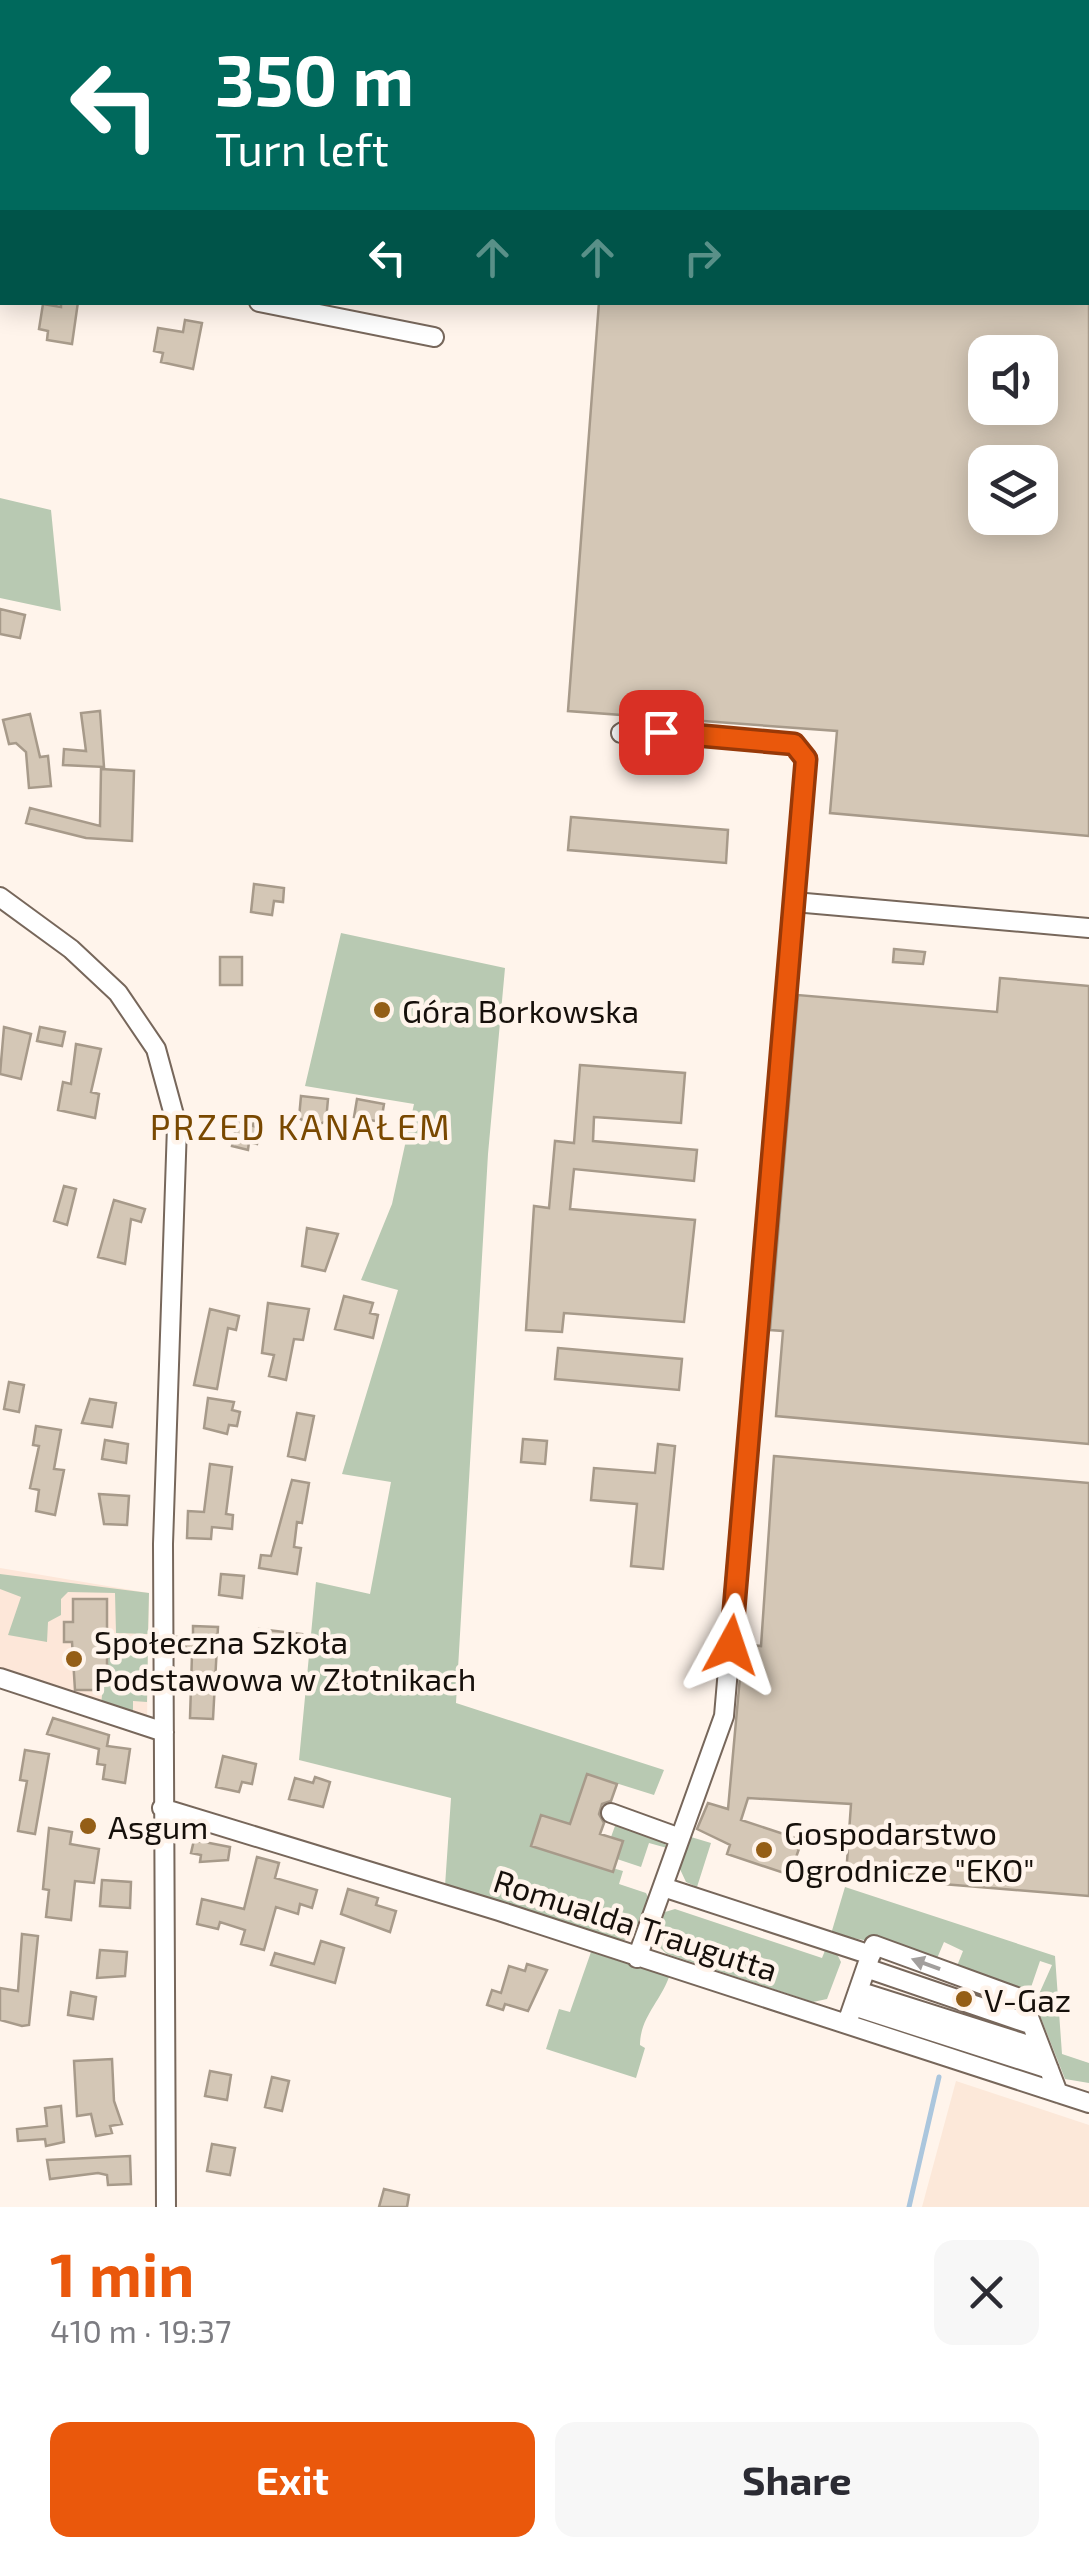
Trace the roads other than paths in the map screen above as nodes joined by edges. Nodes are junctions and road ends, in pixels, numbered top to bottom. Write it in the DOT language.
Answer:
graph roads {
  1 [pos="274,305"];
  2 [pos="434,337"];
  3 [pos="622,733"];
  4 [pos="0,898"];
  5 [pos="794,902"];
  6 [pos="1089,928"];
  7 [pos="0,1678"];
  8 [pos="164,1732"];
  9 [pos="162,1808"];
  10 [pos="611,1813"];
  11 [pos="680,1838"];
  12 [pos="663,1887"];
  13 [pos="637,1958"];
  14 [pos="869,1961"];
  15 [pos="853,2007"];
  16 [pos="1041,2049"];
  17 [pos="1049,2068"];
  18 [pos="1058,2093"];
  19 [pos="1089,2103"];
  20 [pos="166,2207"];
  1 -- 2 [label="street"];
  3 -- 5 [label="street"];
  4 -- 8 [label="street"];
  5 -- 6 [label="street"];
  5 -- 11 [label="street"];
  7 -- 8 [label="street"];
  8 -- 9 [label="street"];
  9 -- 13 [label="street, Romualda Traugutta"];
  9 -- 20 [label="street"];
  10 -- 11 [label="street"];
  11 -- 12 [label="street"];
  12 -- 13 [label="street"];
  12 -- 14 [label="street"];
  13 -- 15 [label="street, Romualda Traugutta"];
  14 -- 15 [label="street"];
  16 -- 14 [label="street, one-way"];
  15 -- 16 [label="street"];
  15 -- 17 [label="street"];
  15 -- 18 [label="street, Romualda Traugutta"];
  16 -- 17 [label="street"];
  17 -- 18 [label="street"];
  18 -- 19 [label="street, Romualda Traugutta"];
}
